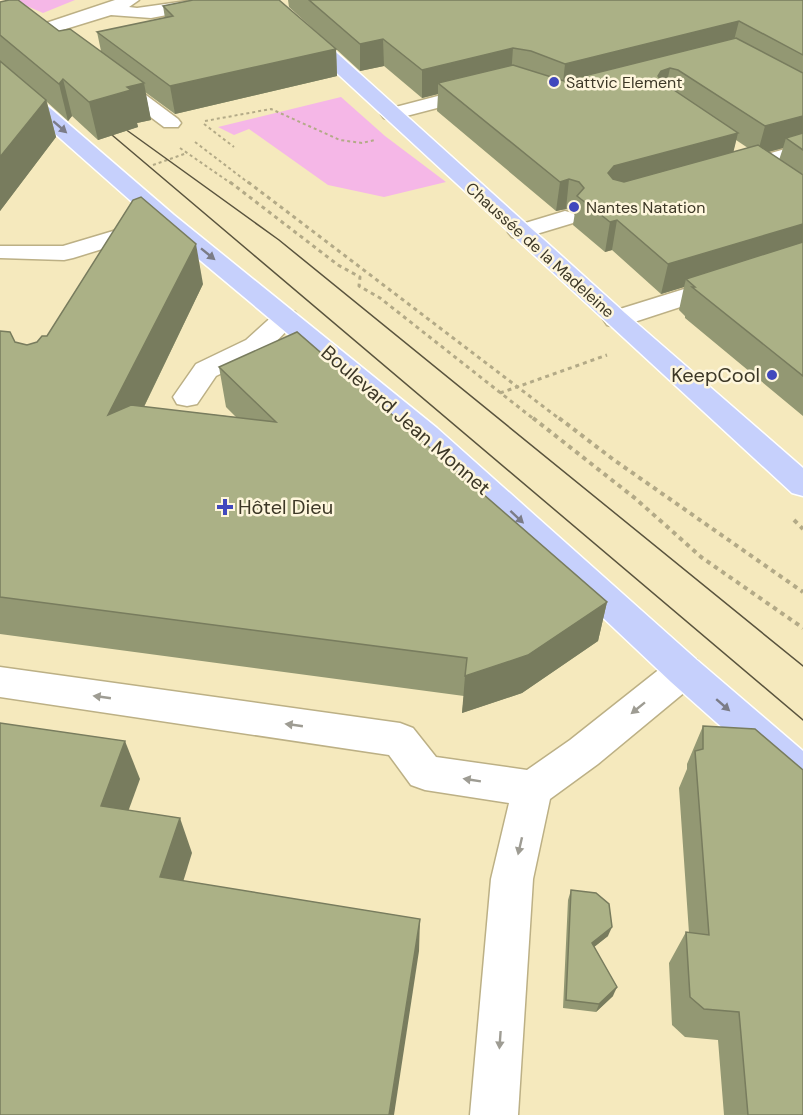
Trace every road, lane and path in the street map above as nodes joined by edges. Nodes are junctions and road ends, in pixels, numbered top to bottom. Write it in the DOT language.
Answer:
graph roads {
  1 [pos="131,0"];
  2 [pos="219,0"];
  3 [pos="261,0"];
  4 [pos="276,6"];
  5 [pos="110,9"];
  6 [pos="69,46"];
  7 [pos="95,66"];
  8 [pos="0,75"];
  9 [pos="502,86"];
  10 [pos="392,114"];
  11 [pos="171,123"];
  12 [pos="378,139"];
  13 [pos="234,147"];
  14 [pos="732,149"];
  15 [pos="803,151"];
  16 [pos="187,153"];
  17 [pos="191,156"];
  18 [pos="755,164"];
  19 [pos="149,166"];
  20 [pos="710,177"];
  21 [pos="778,182"];
  22 [pos="565,218"];
  23 [pos="166,220"];
  24 [pos="520,232"];
  25 [pos="130,233"];
  26 [pos="1,252"];
  27 [pos="803,259"];
  28 [pos="110,263"];
  29 [pos="286,318"];
  30 [pos="616,319"];
  31 [pos="614,353"];
  32 [pos="518,386"];
  33 [pos="500,393"];
  34 [pos="187,397"];
  35 [pos="803,485"];
  36 [pos="803,592"];
  37 [pos="803,628"];
  38 [pos="684,671"];
  39 [pos="0,682"];
  40 [pos="803,775"];
  41 [pos="532,789"];
  42 [pos="494,1115"];
  1 -- 5 [label="street"];
  2 -- 5 [label="street"];
  3 -- 4 [label="main road, Chaussée de la Madeleine"];
  4 -- 10 [label="main road, Chaussée de la Madeleine"];
  5 -- 6 [label="street"];
  7 -- 11 [label="street"];
  8 -- 23 [label="main road, Boulevard Jean Monnet, one-way"];
  9 -- 10 [label="street"];
  10 -- 24 [label="main road, Chaussée de la Madeleine"];
  11 -- 32 [label="path"];
  12 -- 13 [label="path"];
  14 -- 18 [label="street"];
  15 -- 18 [label="street"];
  16 -- 19 [label="path"];
  17 -- 33 [label="path"];
  18 -- 20 [label="street"];
  18 -- 21 [label="street"];
  22 -- 24 [label="street"];
  23 -- 25 [label="street"];
  23 -- 29 [label="main road, Boulevard Jean Monnet, one-way"];
  24 -- 30 [label="main road, Chaussée de la Madeleine"];
  25 -- 26 [label="street"];
  25 -- 28 [label="street"];
  27 -- 30 [label="street"];
  29 -- 34 [label="street"];
  29 -- 38 [label="main road, Boulevard Jean Monnet, one-way"];
  30 -- 35 [label="main road, Chaussée de la Madeleine"];
  31 -- 32 [label="path"];
  32 -- 33 [label="path"];
  32 -- 36 [label="path"];
  33 -- 37 [label="path"];
  38 -- 40 [label="main road, Boulevard Jean Monnet, one-way"];
  38 -- 41 [label="street, one-way"];
  41 -- 39 [label="street, one-way"];
  41 -- 42 [label="street, one-way"];
}
